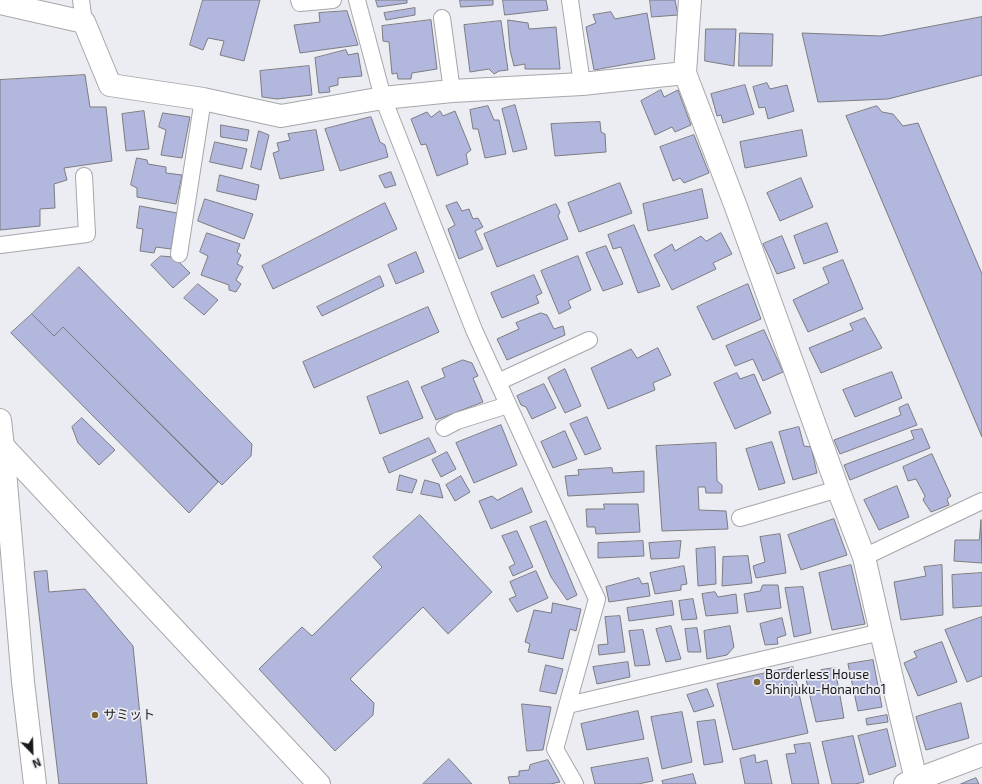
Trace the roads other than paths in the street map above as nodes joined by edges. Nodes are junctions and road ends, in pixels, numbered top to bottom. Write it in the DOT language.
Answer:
graph roads {
  1 [pos="81,0"];
  2 [pos="299,0"];
  3 [pos="333,0"];
  4 [pos="357,0"];
  5 [pos="570,0"];
  6 [pos="690,0"];
  7 [pos="0,3"];
  8 [pos="442,18"];
  9 [pos="84,22"];
  10 [pos="686,73"];
  11 [pos="582,84"];
  12 [pos="452,91"];
  13 [pos="383,98"];
  14 [pos="203,99"];
  15 [pos="84,176"];
  16 [pos="0,245"];
  17 [pos="179,254"];
  18 [pos="589,340"];
  19 [pos="498,382"];
  20 [pos="508,405"];
  21 [pos="0,420"];
  22 [pos="444,428"];
  23 [pos="2,445"];
  24 [pos="838,489"];
  25 [pos="982,501"];
  26 [pos="740,518"];
  27 [pos="864,557"];
  28 [pos="881,632"];
  29 [pos="568,705"];
  30 [pos="982,755"];
  31 [pos="910,782"];
  32 [pos="35,784"];
  33 [pos="319,784"];
  34 [pos="575,784"];
  1 -- 9 [label="lane"];
  2 -- 3 [label="lane"];
  4 -- 13 [label="lane"];
  5 -- 11 [label="lane"];
  6 -- 10 [label="street"];
  7 -- 9 [label="street"];
  8 -- 12 [label="lane"];
  9 -- 14 [label="street"];
  10 -- 11 [label="street"];
  10 -- 24 [label="street"];
  11 -- 12 [label="street"];
  12 -- 13 [label="street"];
  13 -- 14 [label="street"];
  13 -- 19 [label="lane"];
  14 -- 17 [label="lane"];
  15 -- 16 [label="lane"];
  18 -- 19 [label="lane"];
  19 -- 20 [label="lane"];
  20 -- 22 [label="lane"];
  20 -- 29 [label="lane"];
  21 -- 23 [label="street"];
  23 -- 32 [label="street"];
  23 -- 33 [label="street"];
  24 -- 26 [label="lane"];
  24 -- 27 [label="street"];
  25 -- 27 [label="lane"];
  27 -- 28 [label="street"];
  28 -- 29 [label="lane"];
  28 -- 31 [label="street"];
  29 -- 34 [label="lane"];
  30 -- 31 [label="street"];
}
